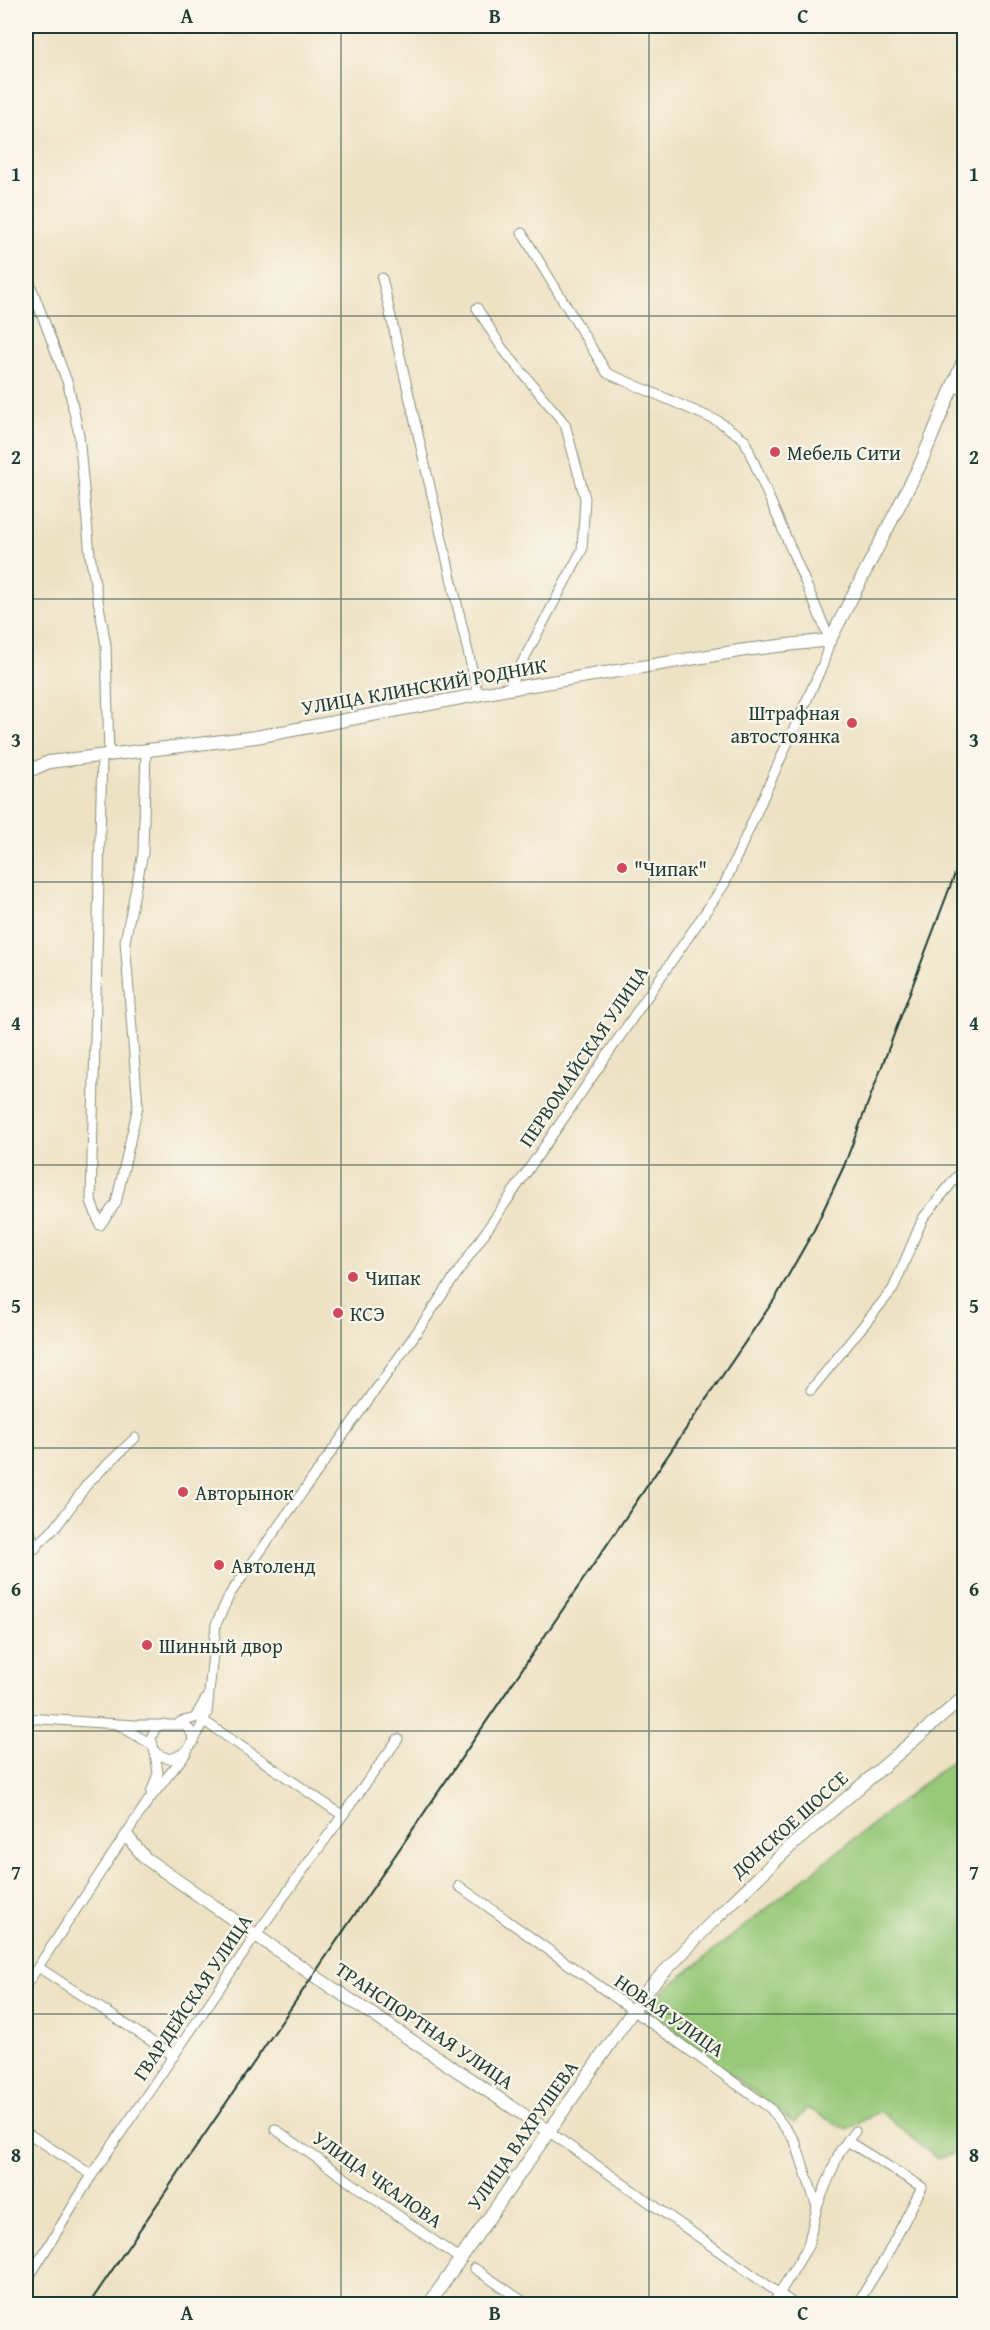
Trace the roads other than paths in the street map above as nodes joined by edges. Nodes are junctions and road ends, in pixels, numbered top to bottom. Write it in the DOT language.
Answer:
graph roads {
  1 [pos="522,233"];
  2 [pos="26,273"];
  3 [pos="382,278"];
  4 [pos="477,308"];
  5 [pos="964,359"];
  6 [pos="959,388"];
  7 [pos="831,640"];
  8 [pos="508,689"];
  9 [pos="478,695"];
  10 [pos="146,750"];
  11 [pos="105,755"];
  12 [pos="26,772"];
  13 [pos="964,1168"];
  14 [pos="811,1390"];
  15 [pos="135,1438"];
  16 [pos="26,1521"];
  17 [pos="36,1548"];
  18 [pos="26,1556"];
  19 [pos="209,1680"];
  20 [pos="964,1697"];
  21 [pos="26,1718"];
  22 [pos="204,1721"];
  23 [pos="113,1722"];
  24 [pos="176,1723"];
  25 [pos="164,1724"];
  26 [pos="398,1739"];
  27 [pos="193,1743"];
  28 [pos="153,1749"];
  29 [pos="187,1752"];
  30 [pos="148,1801"];
  31 [pos="342,1815"];
  32 [pos="127,1836"];
  33 [pos="459,1886"];
  34 [pos="256,1935"];
  35 [pos="38,1967"];
  36 [pos="26,1984"];
  37 [pos="648,1989"];
  38 [pos="632,2011"];
  39 [pos="174,2056"];
  40 [pos="275,2130"];
  41 [pos="548,2131"];
  42 [pos="855,2131"];
  43 [pos="26,2132"];
  44 [pos="847,2141"];
  45 [pos="92,2175"];
  46 [pos="817,2207"];
  47 [pos="460,2259"];
  48 [pos="474,2268"];
  49 [pos="26,2282"];
  50 [pos="964,2294"];
  51 [pos="780,2295"];
  52 [pos="429,2304"];
  53 [pos="527,2304"];
  54 [pos="773,2304"];
  55 [pos="794,2304"];
  56 [pos="856,2304"];
  57 [pos="957,2304"];
  1 -- 7 [label="street"];
  2 -- 11 [label="street"];
  3 -- 9 [label="street"];
  4 -- 8 [label="street"];
  5 -- 6 [label="main road, ПЕРВОМАЙСКАЯ УЛИЦА"];
  6 -- 7 [label="main road, ПЕРВОМАЙСКАЯ УЛИЦА"];
  7 -- 8 [label="main road, УЛИЦА КЛИНСКИЙ РОДНИК"];
  7 -- 19 [label="street, ПЕРВОМАЙСКАЯ УЛИЦА"];
  8 -- 9 [label="main road, УЛИЦА КЛИНСКИЙ РОДНИК"];
  9 -- 10 [label="main road, УЛИЦА КЛИНСКИЙ РОДНИК"];
  10 -- 11 [label="main road, УЛИЦА КЛИНСКИЙ РОДНИК"];
  10 -- 11 [label="street"];
  11 -- 12 [label="main road, УЛИЦА КЛИНСКИЙ РОДНИК"];
  13 -- 14 [label="street"];
  15 -- 17 [label="street"];
  16 -- 17 [label="street"];
  17 -- 18 [label="street"];
  19 -- 22 [label="street, ПЕРВОМАЙСКАЯ УЛИЦА"];
  19 -- 24 [label="street"];
  20 -- 37 [label="main road, ДОНСКОЕ ШОССЕ"];
  21 -- 23 [label="street"];
  22 -- 27 [label="street, ПЕРВОМАЙСКАЯ УЛИЦА"];
  22 -- 31 [label="street"];
  23 -- 25 [label="street"];
  23 -- 28 [label="street"];
  24 -- 25 [label="street"];
  24 -- 27 [label="street"];
  25 -- 28 [label="street"];
  26 -- 31 [label="street, ГВАРДЕЙСКАЯ УЛИЦА"];
  27 -- 29 [label="street"];
  28 -- 29 [label="street"];
  28 -- 30 [label="street"];
  29 -- 30 [label="street"];
  30 -- 32 [label="street"];
  31 -- 34 [label="street, ГВАРДЕЙСКАЯ УЛИЦА"];
  32 -- 34 [label="main road, ТРАНСПОРТНАЯ УЛИЦА"];
  32 -- 35 [label="street"];
  33 -- 38 [label="street, НОВАЯ УЛИЦА"];
  34 -- 39 [label="street, ГВАРДЕЙСКАЯ УЛИЦА"];
  34 -- 41 [label="main road, ТРАНСПОРТНАЯ УЛИЦА"];
  35 -- 36 [label="street"];
  35 -- 39 [label="street"];
  37 -- 38 [label="main road, УЛИЦА ВАХРУШЕВА"];
  38 -- 41 [label="main road, УЛИЦА ВАХРУШЕВА"];
  38 -- 46 [label="street, НОВАЯ УЛИЦА"];
  39 -- 45 [label="street, ГВАРДЕЙСКАЯ УЛИЦА"];
  40 -- 47 [label="street, УЛИЦА ЧКАЛОВА"];
  41 -- 47 [label="main road, УЛИЦА ВАХРУШЕВА"];
  41 -- 51 [label="street, ТРАНСПОРТНАЯ УЛИЦА"];
  42 -- 44 [label="street"];
  43 -- 45 [label="street"];
  44 -- 46 [label="street"];
  44 -- 56 [label="street"];
  45 -- 49 [label="street, ГВАРДЕЙСКАЯ УЛИЦА"];
  46 -- 51 [label="street"];
  47 -- 52 [label="main road, УЛИЦА ВАХРУШЕВА"];
  48 -- 53 [label="street"];
  50 -- 57 [label="street"];
  51 -- 54 [label="street"];
  51 -- 55 [label="street, ТРАНСПОРТНАЯ УЛИЦА"];
}
